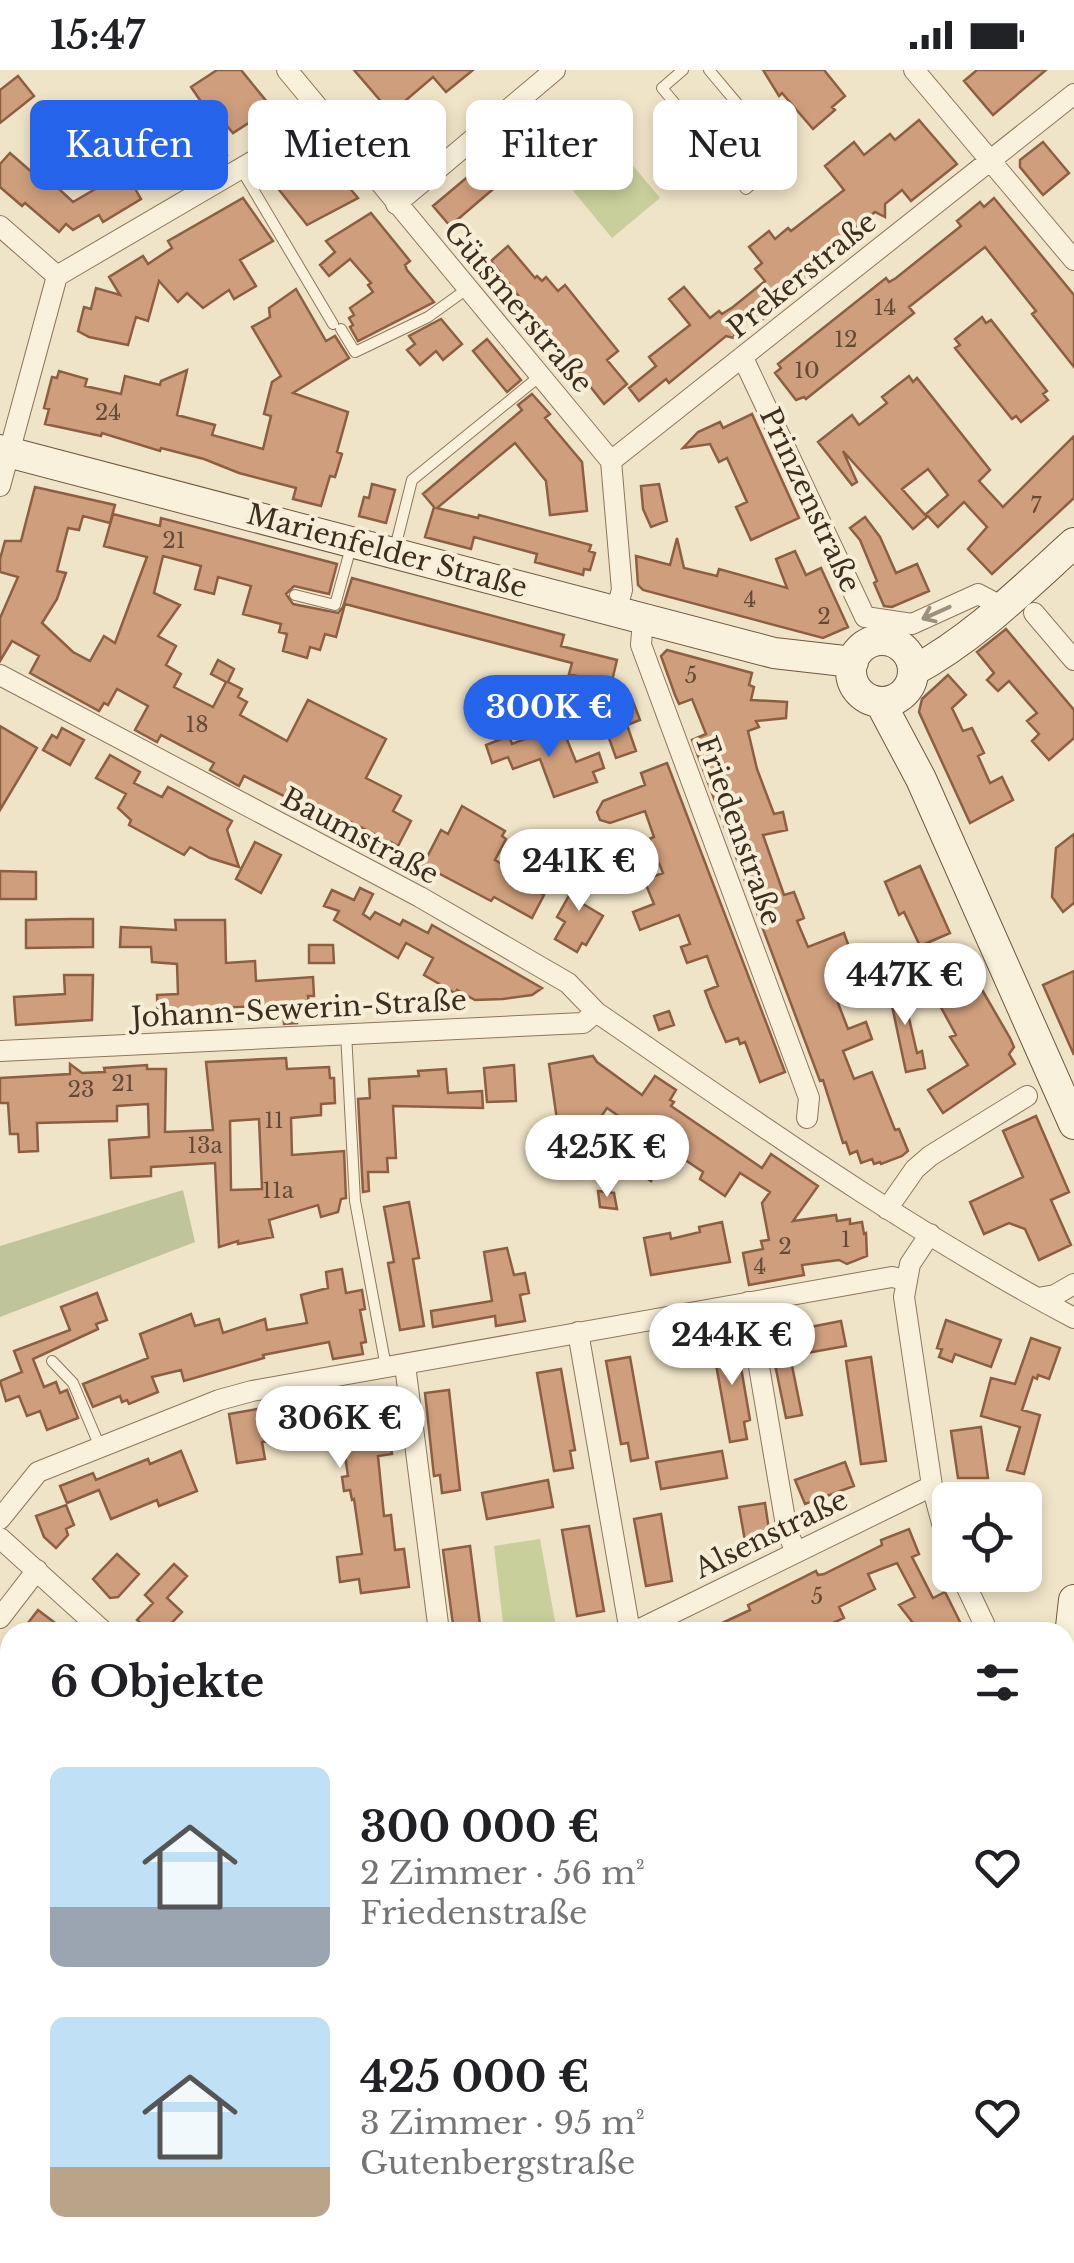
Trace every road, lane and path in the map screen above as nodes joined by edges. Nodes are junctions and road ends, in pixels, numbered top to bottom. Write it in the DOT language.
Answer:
graph roads {
  1 [pos="287,70"];
  2 [pos="556,70"];
  3 [pos="684,70"];
  4 [pos="709,70"];
  5 [pos="914,70"];
  6 [pos="1074,94"];
  7 [pos="312,100"];
  8 [pos="990,161"];
  9 [pos="248,164"];
  10 [pos="241,168"];
  11 [pos="385,190"];
  12 [pos="396,204"];
  13 [pos="0,226"];
  14 [pos="1074,260"];
  15 [pos="58,276"];
  16 [pos="467,288"];
  17 [pos="742,358"];
  18 [pos="540,376"];
  19 [pos="4,451"];
  20 [pos="611,461"];
  21 [pos="0,486"];
  22 [pos="352,541"];
  23 [pos="1074,543"];
  24 [pos="394,553"];
  25 [pos="295,595"];
  26 [pos="1000,610"];
  27 [pos="1034,613"];
  28 [pos="630,615"];
  29 [pos="1074,660"];
  30 [pos="853,673"];
  31 [pos="0,675"];
  32 [pos="900,680"];
  33 [pos="596,1012"];
  34 [pos="346,1033"];
  35 [pos="0,1050"];
  36 [pos="1027,1096"];
  37 [pos="807,1118"];
  38 [pos="1074,1124"];
  39 [pos="887,1210"];
  40 [pos="930,1234"];
  41 [pos="906,1280"];
  42 [pos="1074,1284"];
  43 [pos="1038,1298"];
  44 [pos="748,1302"];
  45 [pos="1074,1318"];
  46 [pos="578,1332"];
  47 [pos="52,1361"];
  48 [pos="396,1366"];
  49 [pos="100,1447"];
  50 [pos="932,1486"];
  51 [pos="0,1519"];
  52 [pos="0,1538"];
  53 [pos="796,1552"];
  54 [pos="37,1570"];
  55 [pos="969,1592"];
  56 [pos="0,1618"];
  57 [pos="93,1622"];
  58 [pos="438,1622"];
  59 [pos="630,1622"];
  60 [pos="652,1622"];
  61 [pos="983,1622"];
  1 -- 7 [label="street, Gütsmerstraße"];
  2 -- 12 [label="street"];
  3 -- 4 [label="lane"];
  5 -- 8 [label="street"];
  6 -- 8 [label="street, Prekerstraße"];
  8 -- 14 [label="street"];
  8 -- 17 [label="street, Prekerstraße"];
  9 -- 10 [label="street"];
  10 -- 15 [label="street"];
  10 -- 16 [label="lane"];
  11 -- 12 [label="street, Gütsmerstraße"];
  12 -- 16 [label="street, Gütsmerstraße"];
  13 -- 15 [label="street"];
  15 -- 19 [label="street"];
  16 -- 18 [label="street, Gütsmerstraße"];
  17 -- 20 [label="street, Prekerstraße"];
  26 -- 17 [label="street, Prinzenstraße, one-way"];
  18 -- 20 [label="street, Gütsmerstraße"];
  18 -- 24 [label="lane"];
  19 -- 21 [label="street"];
  19 -- 22 [label="street, Marienfelder Straße"];
  20 -- 28 [label="street"];
  22 -- 24 [label="street, Marienfelder Straße"];
  22 -- 25 [label="lane"];
  23 -- 26 [label="street"];
  24 -- 28 [label="street, Marienfelder Straße"];
  26 -- 32 [label="street"];
  27 -- 29 [label="street"];
  28 -- 30 [label="street, Marienfelder Straße"];
  28 -- 37 [label="street, Friedenstraße"];
  30 -- 32 [label="street"];
  30 -- 32 [label="street"];
  31 -- 33 [label="street, Baumstraße"];
  32 -- 38 [label="street"];
  33 -- 34 [label="street, Johann-Sewerin-Straße"];
  33 -- 39 [label="street, Baumstraße"];
  34 -- 35 [label="street, Johann-Sewerin-Straße"];
  34 -- 48 [label="lane"];
  36 -- 39 [label="street"];
  39 -- 40 [label="street, Baumstraße"];
  40 -- 41 [label="street"];
  40 -- 43 [label="street, Baumstraße"];
  41 -- 44 [label="street"];
  41 -- 50 [label="street"];
  42 -- 43 [label="street"];
  43 -- 45 [label="street, Baumstraße"];
  44 -- 46 [label="street"];
  44 -- 53 [label="street"];
  46 -- 48 [label="street"];
  46 -- 59 [label="street"];
  47 -- 49 [label="lane"];
  48 -- 49 [label="street"];
  48 -- 58 [label="street"];
  49 -- 51 [label="street"];
  50 -- 53 [label="street, Alsenstraße"];
  52 -- 54 [label="street"];
  53 -- 60 [label="street, Alsenstraße"];
  54 -- 56 [label="street"];
  54 -- 57 [label="street"];
  55 -- 61 [label="street"];
}
